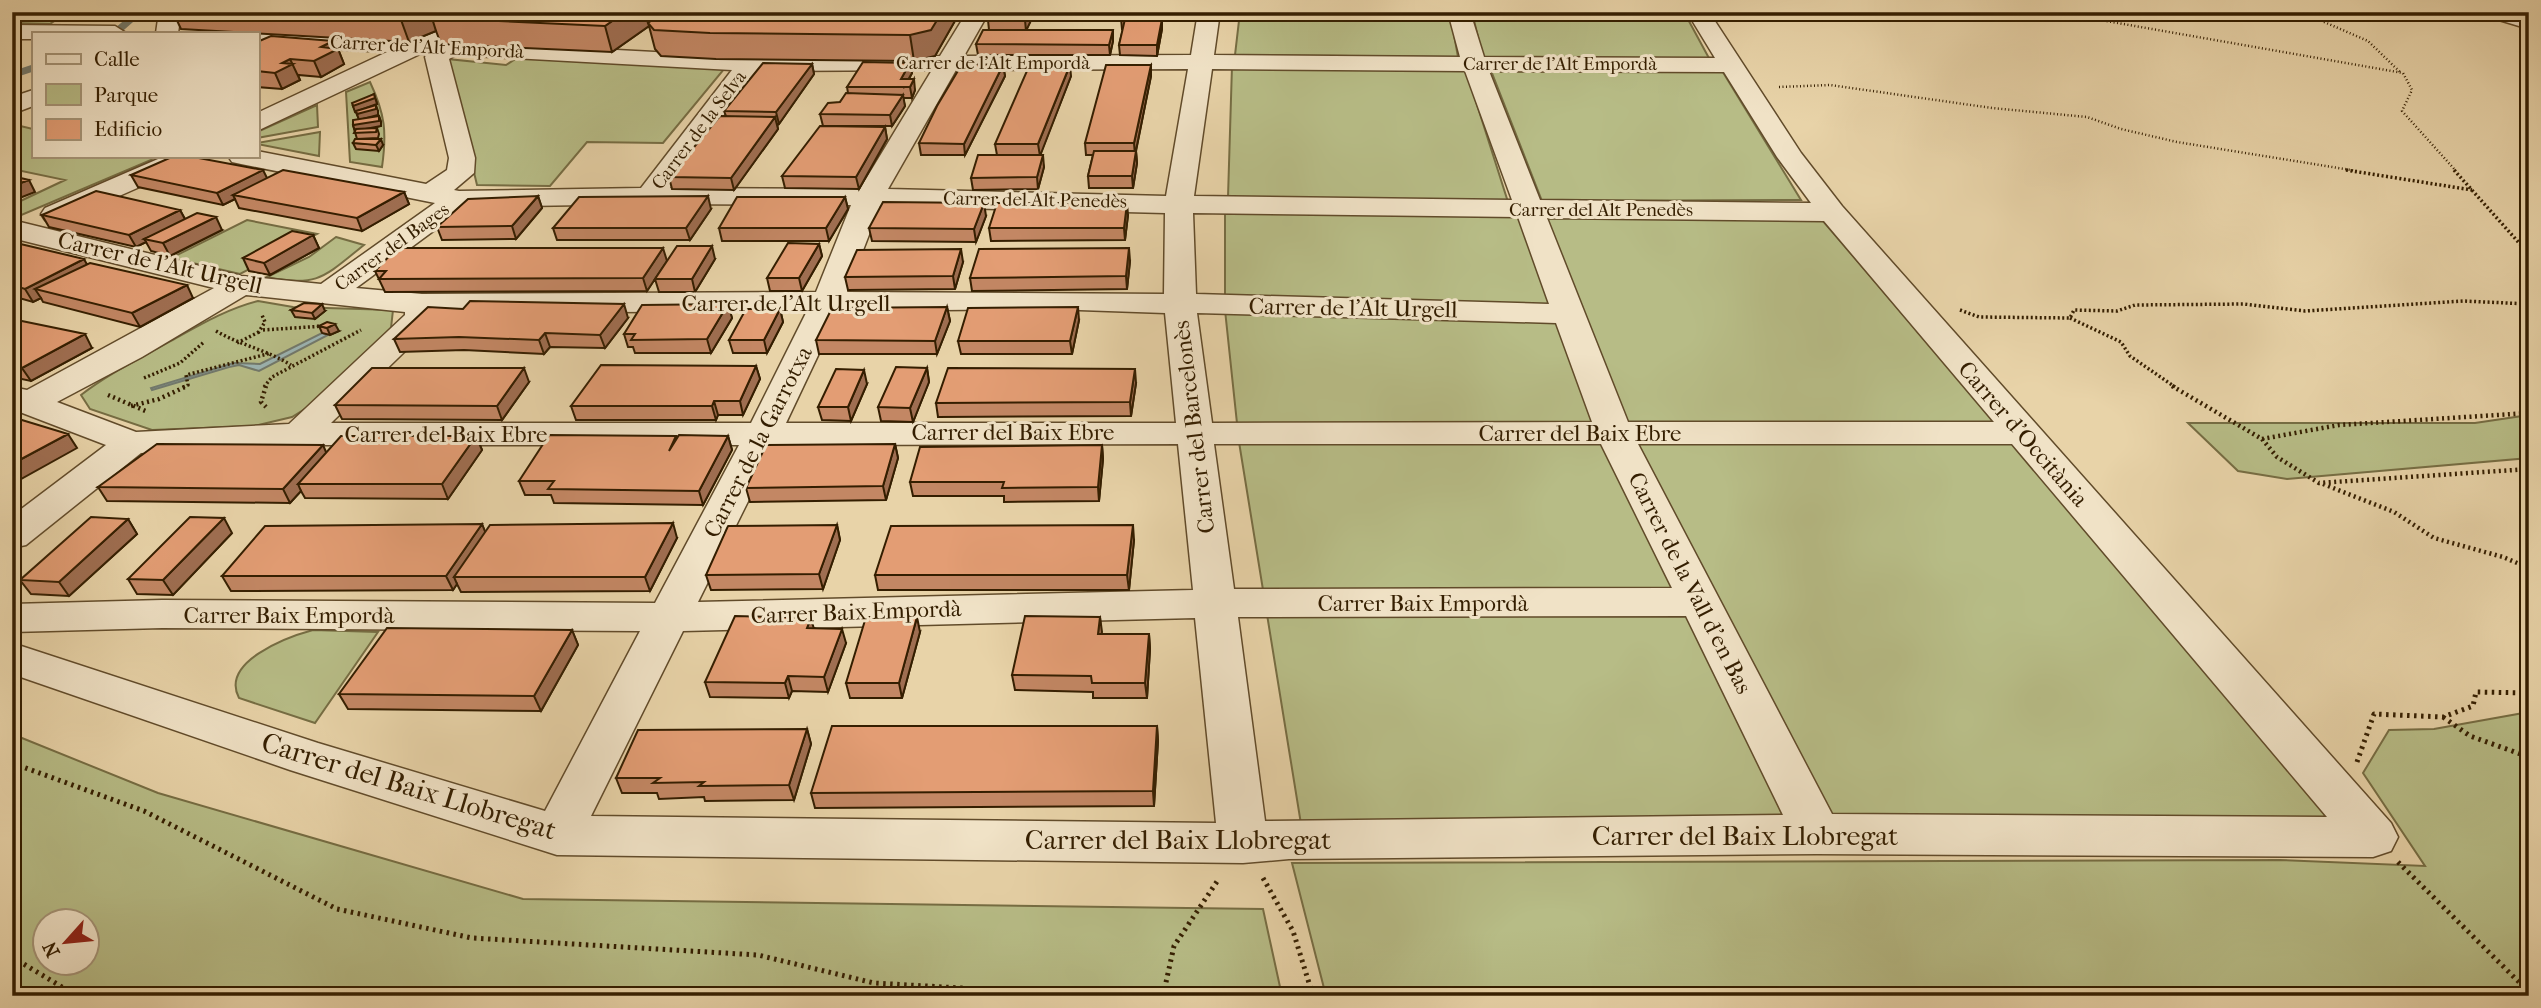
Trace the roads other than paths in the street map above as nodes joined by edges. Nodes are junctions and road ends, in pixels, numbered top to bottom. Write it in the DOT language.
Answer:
graph roads {
  1 [pos="170,12"];
  2 [pos="501,12"];
  3 [pos="978,12"];
  4 [pos="1209,12"];
  5 [pos="1459,12"];
  6 [pos="1699,12"];
  7 [pos="2497,12"];
  8 [pos="2529,22"];
  9 [pos="13,32"];
  10 [pos="32,32"];
  11 [pos="167,32"];
  12 [pos="660,34"];
  13 [pos="259,38"];
  14 [pos="415,47"];
  15 [pos="452,48"];
  16 [pos="629,56"];
  17 [pos="1198,62"];
  18 [pos="1474,63"];
  19 [pos="749,64"];
  20 [pos="949,64"];
  21 [pos="1737,76"];
  22 [pos="32,97"];
  23 [pos="12,107"];
  24 [pos="12,115"];
  25 [pos="32,119"];
  26 [pos="259,122"];
  27 [pos="182,158"];
  28 [pos="251,158"];
  29 [pos="445,196"];
  30 [pos="649,196"];
  31 [pos="869,197"];
  32 [pos="1178,203"];
  33 [pos="1528,210"];
  34 [pos="1832,212"];
  35 [pos="14,231"];
  36 [pos="326,295"];
  37 [pos="250,296"];
  38 [pos="827,303"];
  39 [pos="422,304"];
  40 [pos="1180,306"];
  41 [pos="1568,314"];
  42 [pos="22,400"];
  43 [pos="131,425"];
  44 [pos="1194,431"];
  45 [pos="1614,433"];
  46 [pos="2022,433"];
  47 [pos="299,434"];
  48 [pos="763,434"];
  49 [pos="12,536"];
  50 [pos="1700,602"];
  51 [pos="1215,603"];
  52 [pos="668,617"];
  53 [pos="12,618"];
  54 [pos="12,658"];
  55 [pos="1817,834"];
  56 [pos="557,835"];
  57 [pos="2372,837"];
  58 [pos="1243,843"];
  1 -- 11 [label="street"];
  2 -- 14 [label="street"];
  3 -- 20 [label="street, Carrer de la Garrotxa"];
  4 -- 17 [label="street, Carrer del Barcelonès"];
  5 -- 18 [label="street, Carrer de la Vall d'en Bas"];
  6 -- 21 [label="street, Carrer d'Occitània"];
  7 -- 8 [label="street"];
  9 -- 10 [label="street"];
  12 -- 16 [label="street"];
  13 -- 14 [label="street, Carrer de l'Alt Empordà"];
  14 -- 15 [label="street, Carrer de l'Alt Empordà"];
  14 -- 26 [label="street"];
  15 -- 16 [label="street, Carrer de l'Alt Empordà"];
  15 -- 29 [label="street, Carrer del Bages"];
  16 -- 19 [label="street, Carrer de l'Alt Empordà"];
  17 -- 18 [label="street, Carrer de l'Alt Empordà"];
  17 -- 20 [label="street, Carrer de l'Alt Empordà"];
  17 -- 32 [label="street, Carrer del Barcelonès"];
  18 -- 21 [label="street, Carrer de l'Alt Empordà"];
  18 -- 33 [label="street, Carrer de la Vall d'en Bas"];
  19 -- 20 [label="street, Carrer de l'Alt Empordà"];
  19 -- 30 [label="street, Carrer de la Selva"];
  20 -- 31 [label="street, Carrer de la Garrotxa"];
  21 -- 34 [label="street, Carrer d'Occitània"];
  22 -- 23 [label="street"];
  24 -- 25 [label="street"];
  27 -- 35 [label="street"];
  28 -- 29 [label="street, Carrer del Alt Penedès"];
  29 -- 30 [label="street, Carrer del Alt Penedès"];
  29 -- 36 [label="street, Carrer del Bages"];
  30 -- 31 [label="street, Carrer del Alt Penedès"];
  31 -- 32 [label="street, Carrer del Alt Penedès"];
  31 -- 38 [label="street, Carrer de la Garrotxa"];
  32 -- 33 [label="street, Carrer del Alt Penedès"];
  32 -- 40 [label="street, Carrer del Barcelonès"];
  33 -- 34 [label="street, Carrer del Alt Penedès"];
  33 -- 41 [label="street, Carrer de la Vall d'en Bas"];
  34 -- 46 [label="street, Carrer d'Occitània"];
  35 -- 37 [label="street, Carrer de l'Alt Urgell"];
  36 -- 37 [label="street, Carrer de l'Alt Urgell"];
  36 -- 39 [label="street, Carrer de l'Alt Urgell"];
  37 -- 42 [label="street"];
  38 -- 39 [label="street, Carrer de l'Alt Urgell"];
  38 -- 40 [label="street, Carrer de l'Alt Urgell"];
  38 -- 48 [label="street, Carrer de la Garrotxa"];
  39 -- 47 [label="street"];
  40 -- 41 [label="street, Carrer de l'Alt Urgell"];
  40 -- 44 [label="street, Carrer del Barcelonès"];
  41 -- 45 [label="street, Carrer de la Vall d'en Bas"];
  42 -- 43 [label="street, Carrer del Baix Ebre"];
  43 -- 47 [label="street, Carrer del Baix Ebre"];
  43 -- 49 [label="street"];
  44 -- 45 [label="street, Carrer del Baix Ebre"];
  44 -- 48 [label="street, Carrer del Baix Ebre"];
  44 -- 51 [label="street, Carrer del Barcelonès"];
  45 -- 46 [label="street, Carrer del Baix Ebre"];
  45 -- 50 [label="street, Carrer de la Vall d'en Bas"];
  46 -- 57 [label="street, Carrer d'Occitània"];
  47 -- 48 [label="street, Carrer del Baix Ebre"];
  48 -- 52 [label="street, Carrer de la Garrotxa"];
  50 -- 51 [label="street, Carrer Baix Empordà"];
  50 -- 55 [label="street, Carrer de la Vall d'en Bas"];
  51 -- 52 [label="street, Carrer Baix Empordà"];
  51 -- 58 [label="street, Carrer del Barcelonès"];
  52 -- 53 [label="street, Carrer Baix Empordà"];
  52 -- 56 [label="street, Carrer de la Garrotxa"];
  54 -- 56 [label="street, Carrer del Baix Llobregat"];
  55 -- 57 [label="street, Carrer del Baix Llobregat"];
  55 -- 58 [label="street, Carrer del Baix Llobregat"];
  56 -- 58 [label="street, Carrer del Baix Llobregat"];
}
